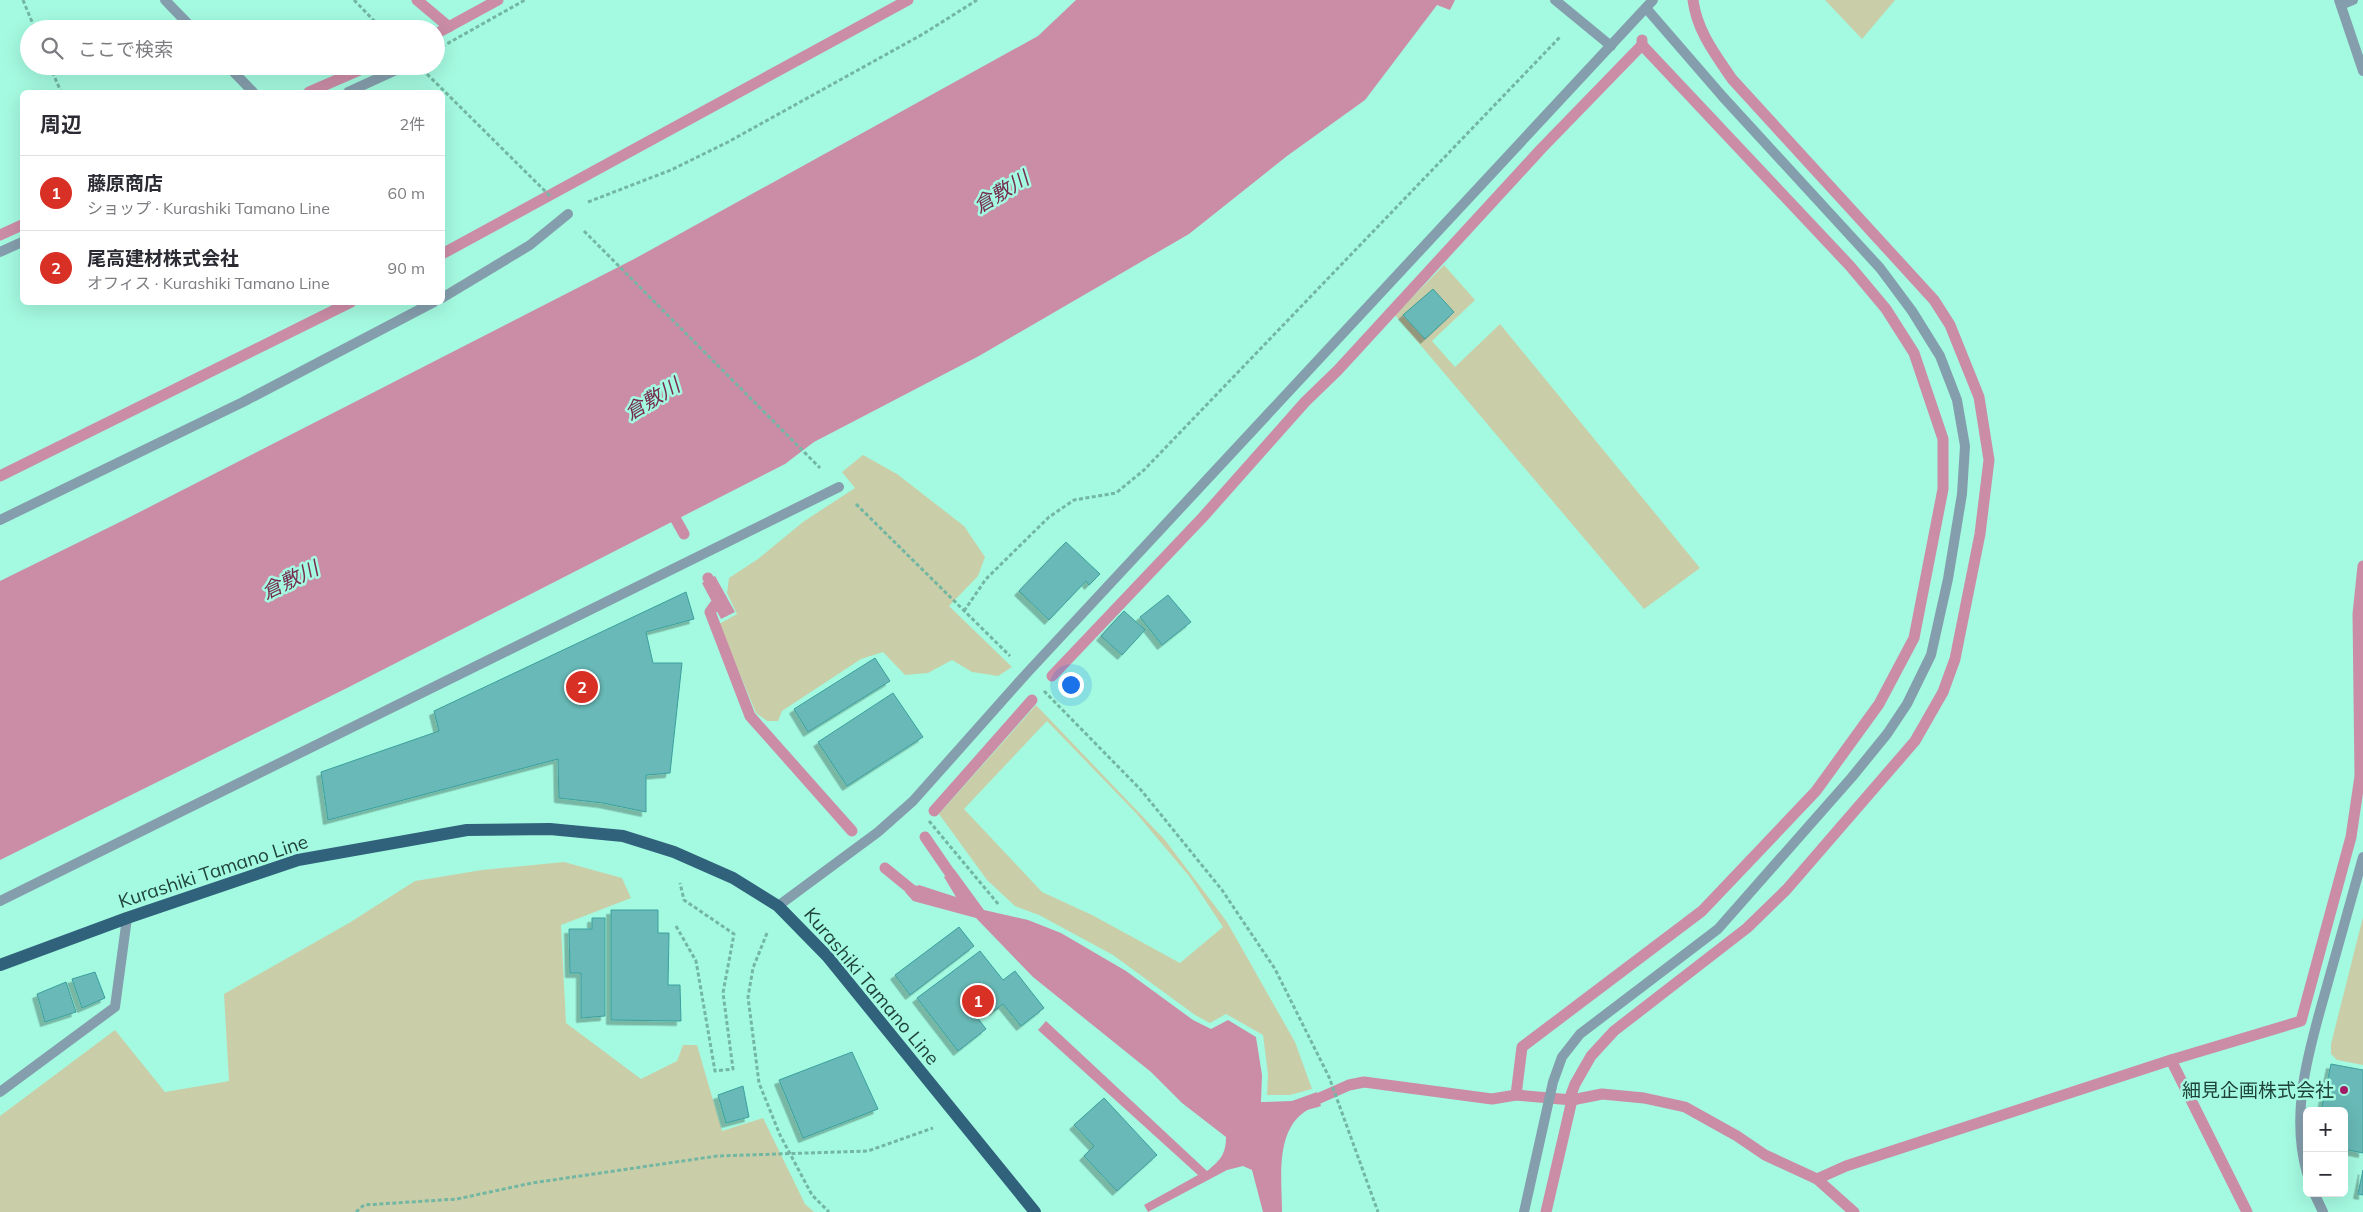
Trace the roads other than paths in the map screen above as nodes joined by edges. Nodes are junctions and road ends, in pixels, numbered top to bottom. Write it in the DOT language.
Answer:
graph roads {
  1 [pos="165,0"];
  2 [pos="1555,0"];
  3 [pos="1653,0"];
  4 [pos="2353,0"];
  5 [pos="2340,2"];
  6 [pos="1646,8"];
  7 [pos="184,20"];
  8 [pos="1611,46"];
  9 [pos="2363,71"];
  10 [pos="237,75"];
  11 [pos="385,75"];
  12 [pos="251,90"];
  13 [pos="352,90"];
  14 [pos="568,214"];
  15 [pos="20,243"];
  16 [pos="0,252"];
  17 [pos="445,296"];
  18 [pos="428,305"];
  19 [pos="836,484"];
  20 [pos="0,520"];
  21 [pos="2363,857"];
  22 [pos="0,901"];
  23 [pos="778,906"];
  24 [pos="127,918"];
  25 [pos="0,965"];
  26 [pos="0,1092"];
  27 [pos="2303,1159"];
  28 [pos="2316,1197"];
  29 [pos="1035,1212"];
  30 [pos="1524,1212"];
  31 [pos="2323,1212"];
  1 -- 7 [label="street"];
  2 -- 8 [label="street"];
  3 -- 6 [label="street"];
  4 -- 5 [label="street"];
  5 -- 9 [label="street"];
  6 -- 8 [label="street"];
  6 -- 30 [label="street"];
  8 -- 23 [label="street"];
  10 -- 12 [label="street"];
  11 -- 13 [label="street"];
  14 -- 17 [label="street"];
  15 -- 16 [label="street"];
  18 -- 20 [label="street"];
  19 -- 22 [label="street"];
  21 -- 27 [label="street"];
  23 -- 24 [label="main road, Kurashiki Tamano Line"];
  23 -- 29 [label="main road, Kurashiki Tamano Line"];
  24 -- 25 [label="main road, Kurashiki Tamano Line"];
  24 -- 26 [label="street"];
  28 -- 31 [label="street"];
}
